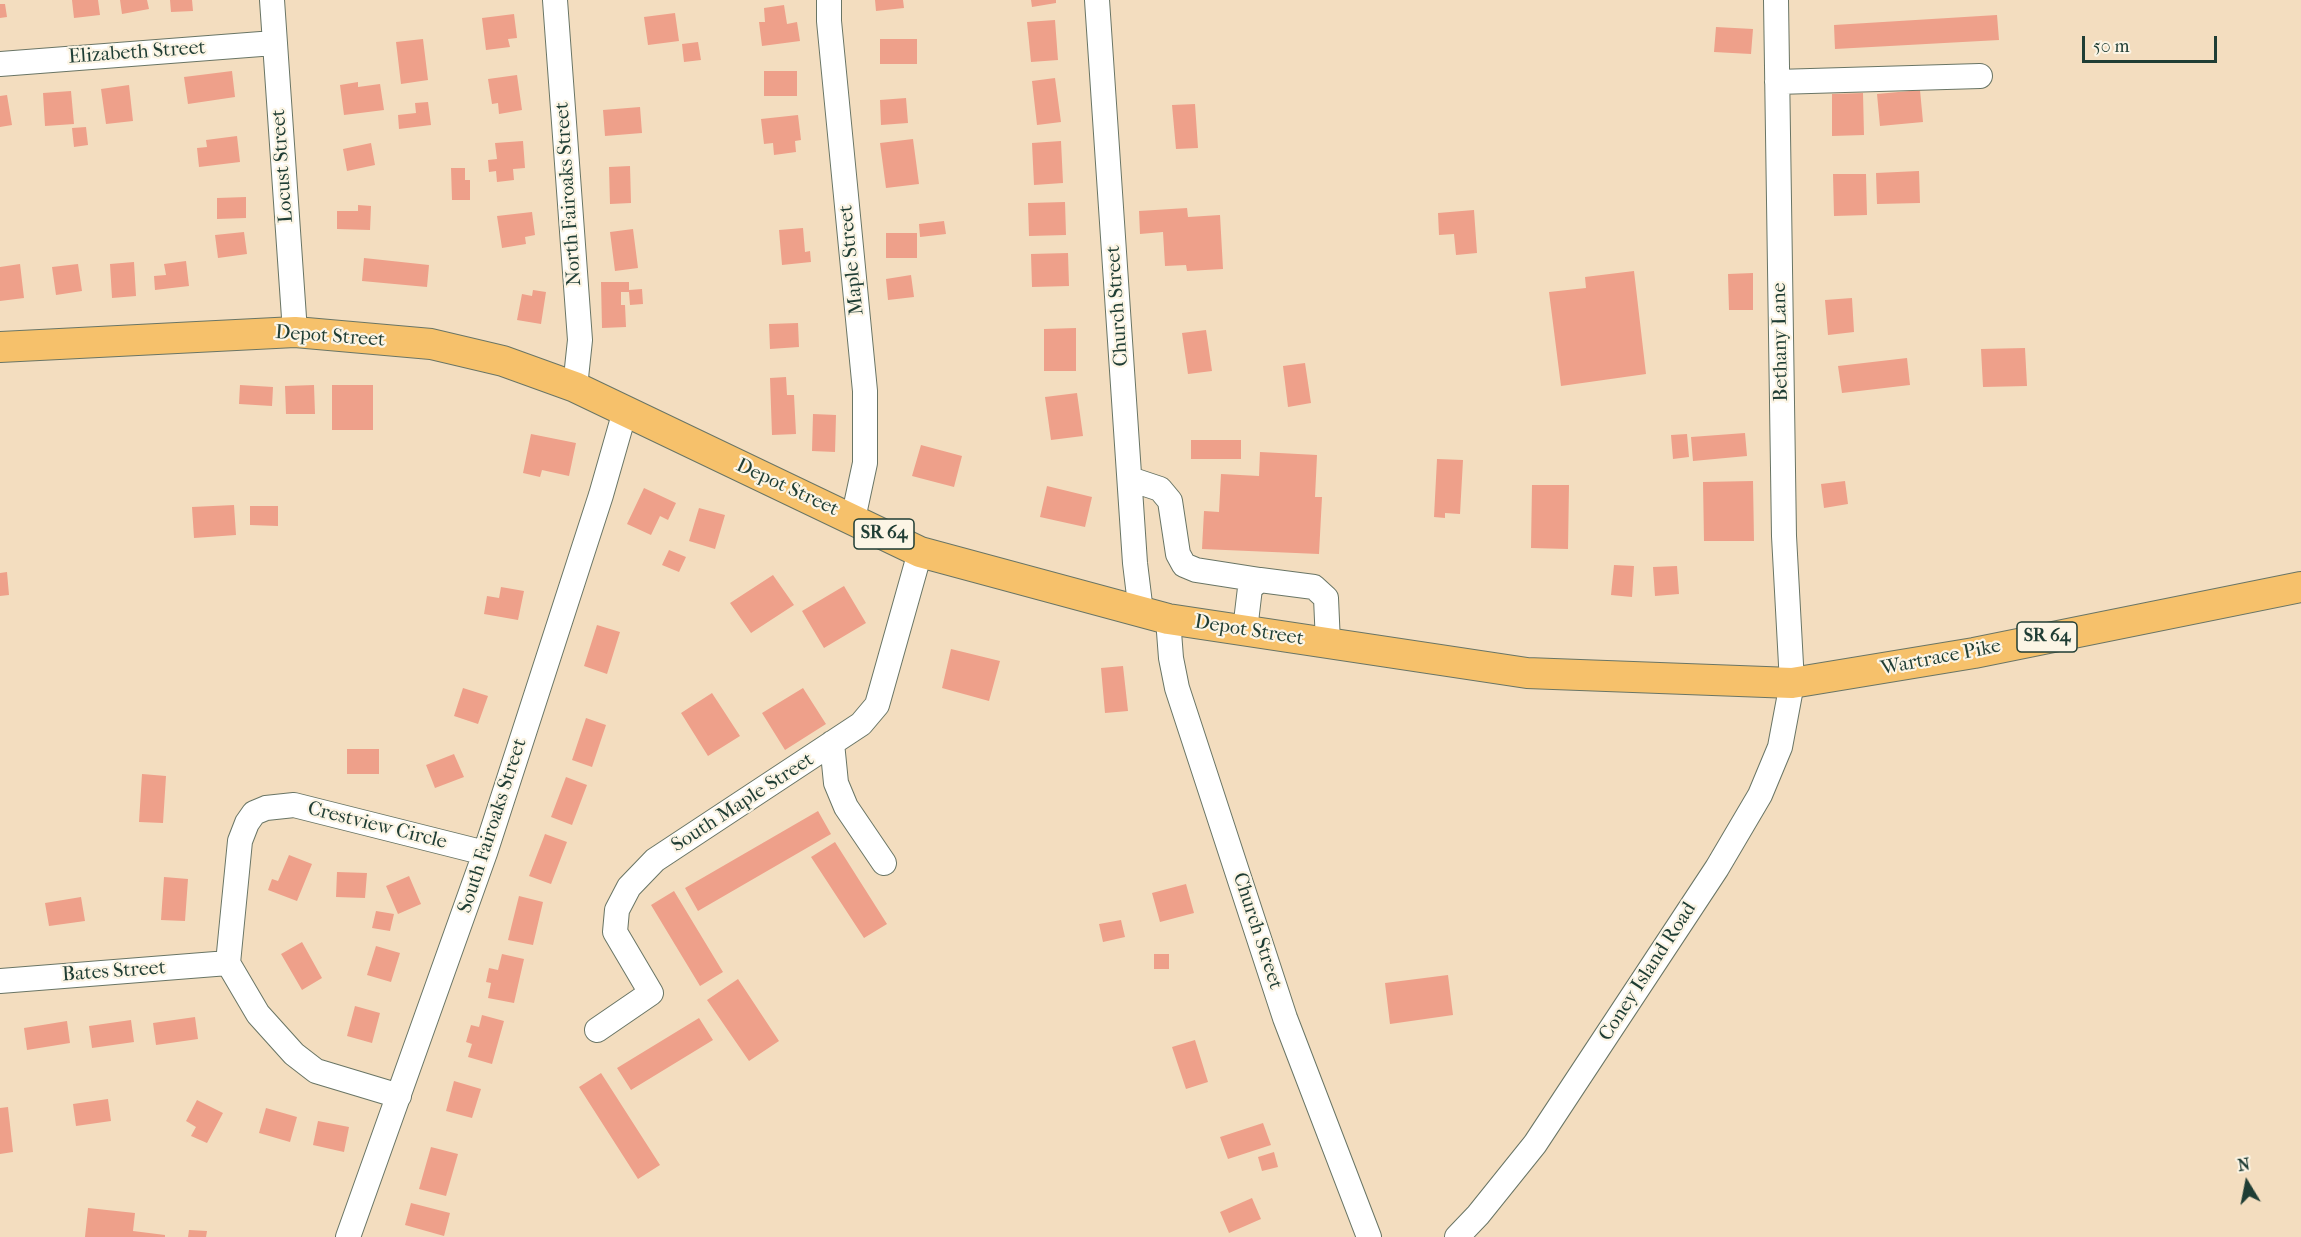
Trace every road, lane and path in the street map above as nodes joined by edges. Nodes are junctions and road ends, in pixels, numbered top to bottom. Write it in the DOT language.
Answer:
graph roads {
  1 [pos="272,0"];
  2 [pos="555,0"];
  3 [pos="828,0"];
  4 [pos="1097,0"];
  5 [pos="1776,0"];
  6 [pos="274,43"];
  7 [pos="0,64"];
  8 [pos="1980,76"];
  9 [pos="1777,82"];
  10 [pos="295,332"];
  11 [pos="0,346"];
  12 [pos="575,387"];
  13 [pos="625,411"];
  14 [pos="1130,479"];
  15 [pos="853,519"];
  16 [pos="920,552"];
  17 [pos="1260,580"];
  18 [pos="2301,587"];
  19 [pos="1155,615"];
  20 [pos="1245,630"];
  21 [pos="1328,643"];
  22 [pos="1792,683"];
  23 [pos="832,743"];
  24 [pos="486,853"];
  25 [pos="884,863"];
  26 [pos="228,963"];
  27 [pos="0,981"];
  28 [pos="597,1030"];
  29 [pos="399,1096"];
  30 [pos="348,1237"];
  31 [pos="1369,1237"];
  32 [pos="1457,1237"];
  1 -- 6 [label="street, Locust Street"];
  2 -- 12 [label="street, North Fairoaks Street"];
  3 -- 15 [label="street, Maple Street"];
  4 -- 14 [label="street, Church Street"];
  5 -- 9 [label="street, Bethany Lane"];
  6 -- 7 [label="street, Elizabeth Street"];
  6 -- 10 [label="street, Locust Street"];
  8 -- 9 [label="street"];
  9 -- 22 [label="street, Bethany Lane"];
  10 -- 11 [label="main road, Depot Street / SR 64"];
  10 -- 12 [label="main road, Depot Street / SR 64"];
  12 -- 13 [label="main road, Depot Street / SR 64"];
  13 -- 15 [label="main road, Depot Street / SR 64"];
  13 -- 24 [label="street, South Fairoaks Street"];
  14 -- 17 [label="street"];
  14 -- 19 [label="street, Church Street"];
  15 -- 16 [label="main road, Depot Street / SR 64"];
  16 -- 19 [label="main road, Depot Street / SR 64"];
  16 -- 23 [label="street, South Maple Street"];
  17 -- 20 [label="street"];
  17 -- 21 [label="street"];
  18 -- 22 [label="main road, Wartrace Pike / SR 64"];
  19 -- 20 [label="main road, Depot Street / SR 64"];
  19 -- 31 [label="street, Church Street"];
  20 -- 21 [label="main road, Depot Street / SR 64"];
  21 -- 22 [label="main road, Depot Street / SR 64"];
  22 -- 32 [label="street, Coney Island Road"];
  23 -- 25 [label="street"];
  23 -- 28 [label="street, South Maple Street"];
  24 -- 26 [label="street, Crestview Circle"];
  24 -- 29 [label="street, South Fairoaks Street"];
  26 -- 27 [label="street, Bates Street"];
  26 -- 29 [label="street"];
  29 -- 30 [label="street, South Fairoaks Street"];
}
